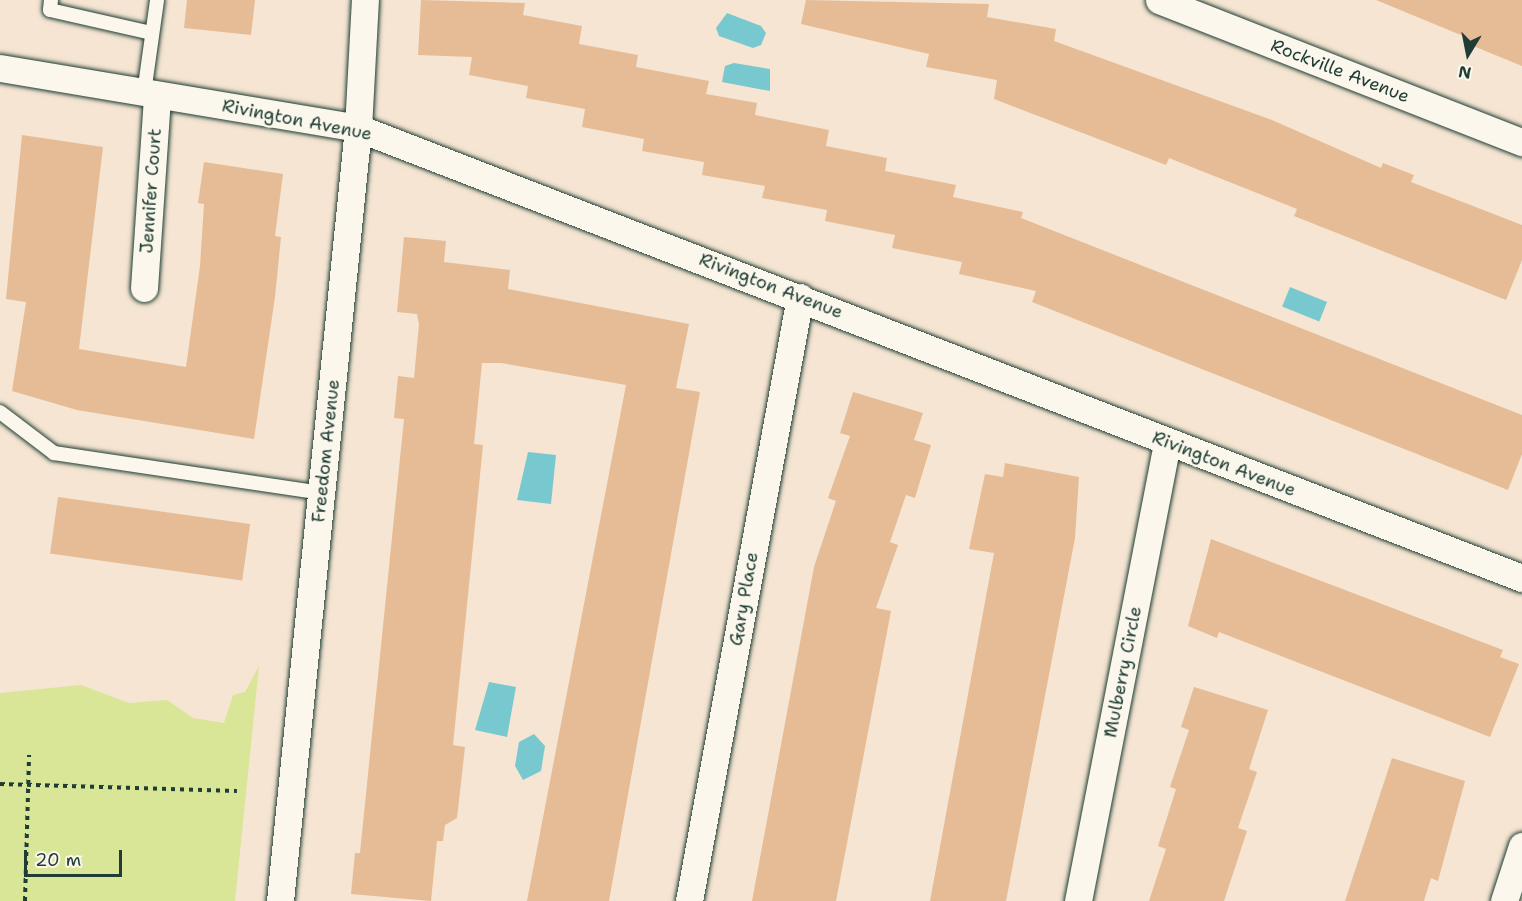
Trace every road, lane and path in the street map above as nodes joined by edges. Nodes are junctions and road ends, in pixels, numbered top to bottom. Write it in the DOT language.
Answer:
graph roads {
  1 [pos="51,0"];
  2 [pos="157,0"];
  3 [pos="365,0"];
  4 [pos="1159,0"];
  5 [pos="151,33"];
  6 [pos="0,68"];
  7 [pos="151,94"];
  8 [pos="358,128"];
  9 [pos="1522,142"];
  10 [pos="144,288"];
  11 [pos="800,297"];
  12 [pos="0,412"];
  13 [pos="1167,442"];
  14 [pos="321,493"];
  15 [pos="1522,578"];
  16 [pos="28,755"];
  17 [pos="0,784"];
  18 [pos="28,785"];
  19 [pos="237,791"];
  20 [pos="1522,846"];
  21 [pos="25,901"];
  22 [pos="280,901"];
  23 [pos="688,901"];
  24 [pos="1078,901"];
  25 [pos="1504,901"];
  1 -- 5 [label="lane"];
  2 -- 5 [label="lane"];
  3 -- 8 [label="street, Freedom Avenue"];
  4 -- 9 [label="street, Rockville Avenue"];
  5 -- 7 [label="lane"];
  6 -- 7 [label="street, Rivington Avenue"];
  7 -- 8 [label="street, Rivington Avenue"];
  7 -- 10 [label="street, Jennifer Court"];
  8 -- 11 [label="street, Rivington Avenue"];
  8 -- 14 [label="street, Freedom Avenue"];
  11 -- 13 [label="street, Rivington Avenue"];
  11 -- 23 [label="street, Gary Place"];
  12 -- 14 [label="lane"];
  13 -- 15 [label="street, Rivington Avenue"];
  13 -- 24 [label="street, Mulberry Circle"];
  14 -- 22 [label="street, Freedom Avenue"];
  16 -- 18 [label="path"];
  17 -- 18 [label="path"];
  18 -- 19 [label="path"];
  18 -- 21 [label="path"];
  20 -- 25 [label="street"];
}
